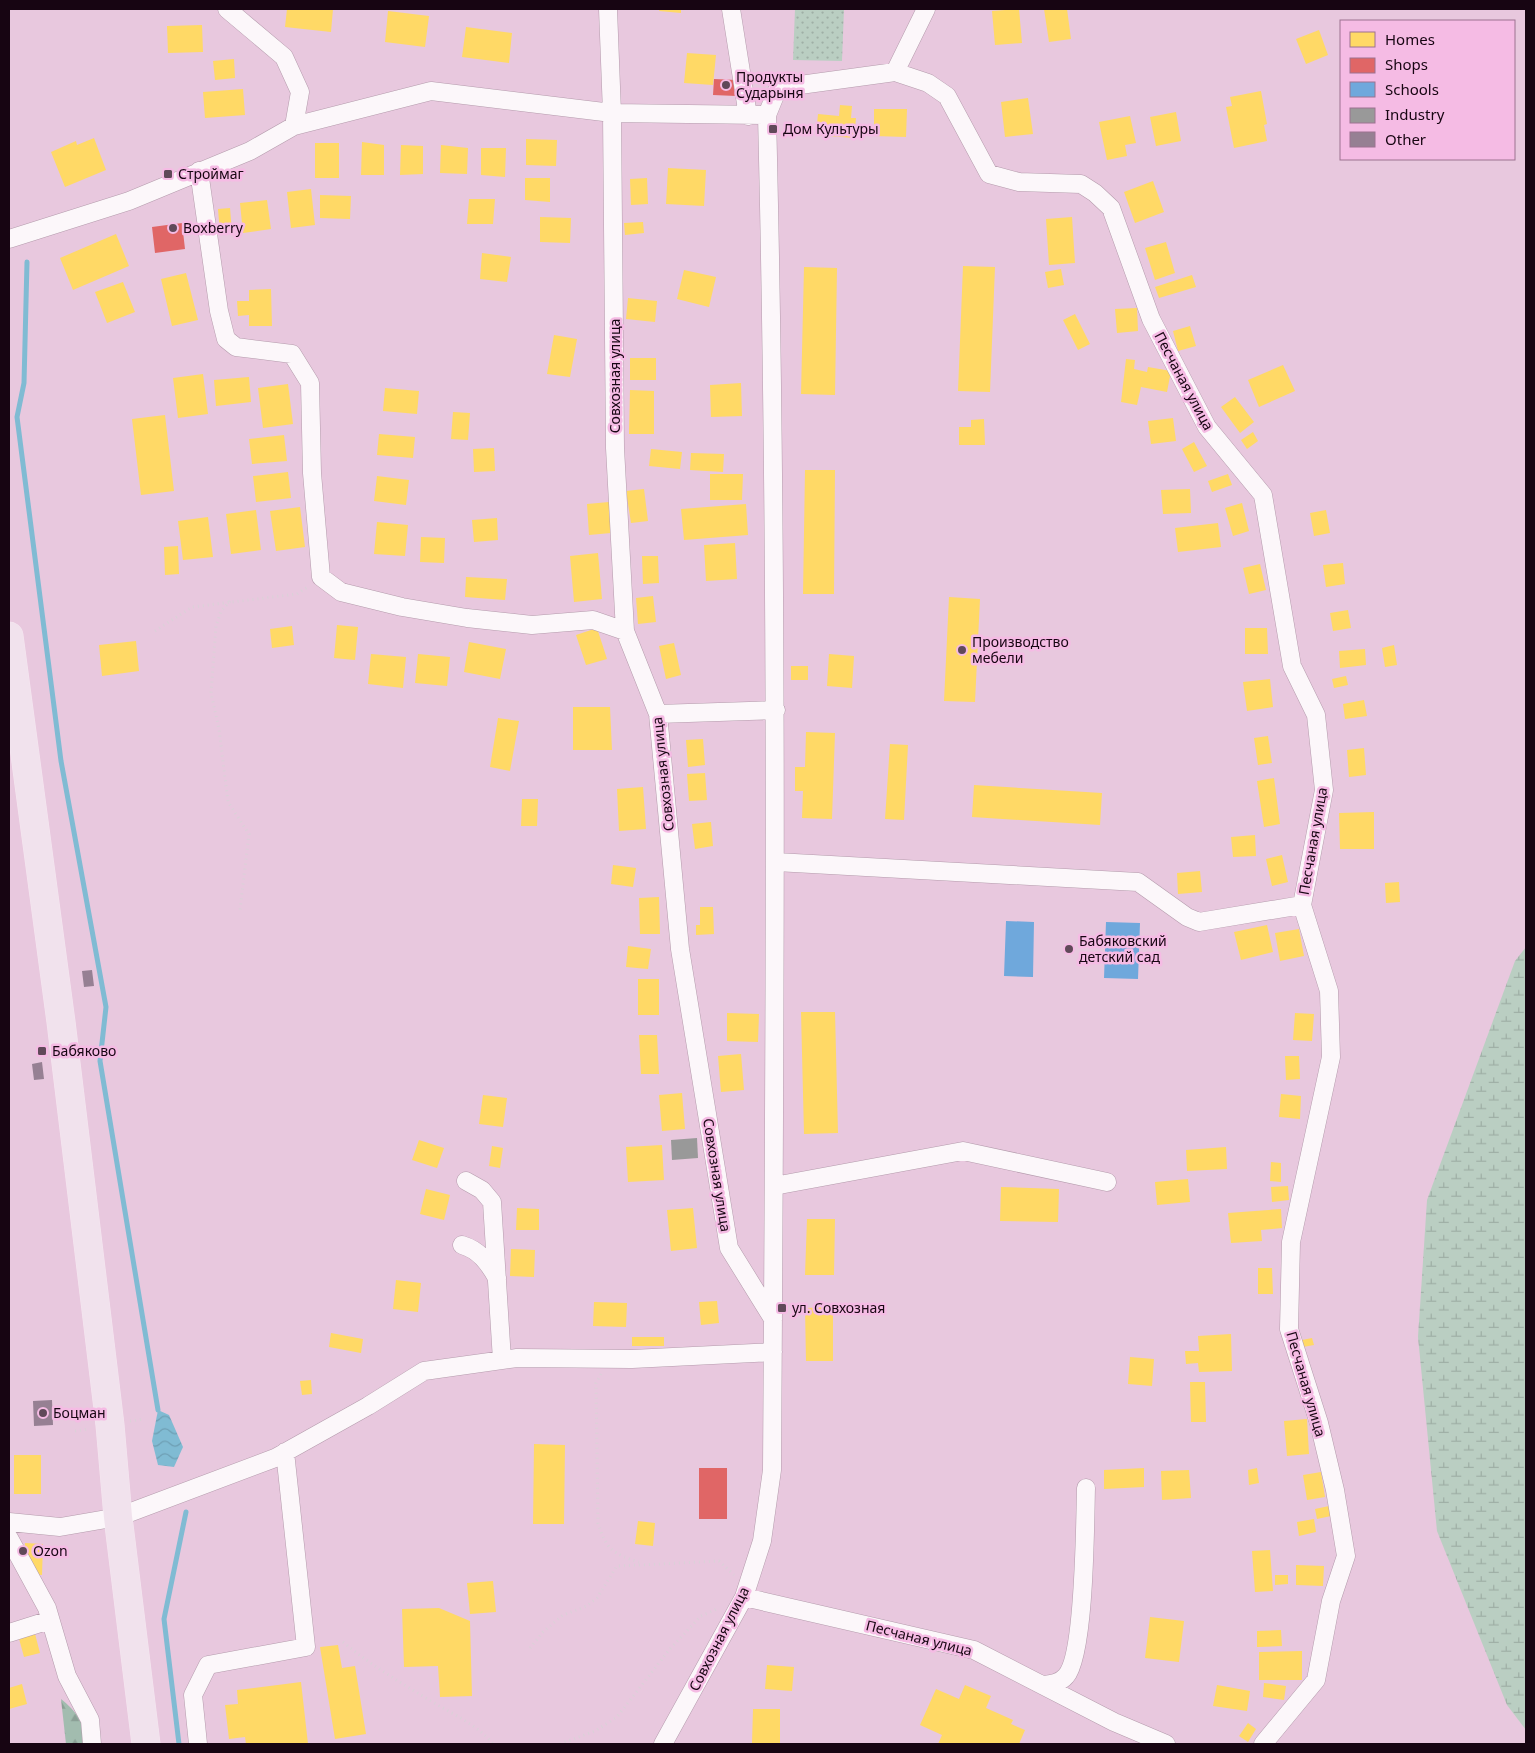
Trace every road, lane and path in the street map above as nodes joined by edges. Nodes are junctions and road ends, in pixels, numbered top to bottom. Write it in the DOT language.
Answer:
graph roads {
  1 [pos="227,9"];
  2 [pos="608,9"];
  3 [pos="731,9"];
  4 [pos="926,9"];
  5 [pos="895,72"];
  6 [pos="612,113"];
  7 [pos="767,115"];
  8 [pos="748,116"];
  9 [pos="294,126"];
  10 [pos="199,172"];
  11 [pos="9,239"];
  12 [pos="321,577"];
  13 [pos="230,601"];
  14 [pos="155,631"];
  15 [pos="625,631"];
  16 [pos="9,636"];
  17 [pos="776,710"];
  18 [pos="658,714"];
  19 [pos="776,862"];
  20 [pos="1302,905"];
  21 [pos="240,910"];
  22 [pos="466,1181"];
  23 [pos="1107,1182"];
  24 [pos="774,1186"];
  25 [pos="462,1245"];
  26 [pos="498,1278"];
  27 [pos="773,1319"];
  28 [pos="773,1352"];
  29 [pos="608,1359"];
  30 [pos="502,1360"];
  31 [pos="285,1452"];
  32 [pos="1086,1488"];
  33 [pos="118,1517"];
  34 [pos="9,1522"];
  35 [pos="9,1538"];
  36 [pos="642,1563"];
  37 [pos="744,1597"];
  38 [pos="50,1620"];
  39 [pos="9,1633"];
  40 [pos="343,1642"];
  41 [pos="530,1648"];
  42 [pos="1042,1685"];
  43 [pos="92,1744"];
  44 [pos="146,1744"];
  45 [pos="198,1744"];
  46 [pos="493,1744"];
  47 [pos="560,1744"];
  48 [pos="663,1744"];
  49 [pos="1166,1744"];
  50 [pos="1263,1744"];
  1 -- 9 [label="street"];
  2 -- 6 [label="street, Совхозная улица"];
  3 -- 8 [label="street"];
  4 -- 5 [label="street"];
  5 -- 7 [label="street"];
  5 -- 20 [label="street, Песчаная улица"];
  6 -- 8 [label="street"];
  6 -- 9 [label="street"];
  6 -- 15 [label="street, Совхозная улица"];
  7 -- 8 [label="street"];
  7 -- 17 [label="street, Совхозная улица"];
  9 -- 10 [label="street"];
  10 -- 11 [label="street"];
  10 -- 12 [label="street"];
  12 -- 13 [label="path"];
  12 -- 15 [label="street"];
  13 -- 14 [label="path"];
  13 -- 21 [label="path"];
  15 -- 18 [label="street, Совхозная улица"];
  16 -- 33 [label="highway"];
  17 -- 18 [label="street"];
  17 -- 19 [label="street, Совхозная улица"];
  18 -- 27 [label="street, Совхозная улица"];
  19 -- 20 [label="street"];
  19 -- 24 [label="street, Совхозная улица"];
  20 -- 50 [label="street, Песчаная улица"];
  22 -- 26 [label="street"];
  23 -- 24 [label="street"];
  24 -- 27 [label="street, Совхозная улица"];
  25 -- 26 [label="street"];
  26 -- 30 [label="street"];
  27 -- 28 [label="street, Совхозная улица"];
  28 -- 29 [label="street"];
  28 -- 37 [label="street, Совхозная улица"];
  29 -- 30 [label="street"];
  29 -- 36 [label="path"];
  30 -- 31 [label="street"];
  31 -- 33 [label="street"];
  31 -- 45 [label="street"];
  32 -- 42 [label="street"];
  33 -- 34 [label="street"];
  33 -- 44 [label="highway"];
  35 -- 38 [label="street"];
  36 -- 37 [label="path"];
  36 -- 41 [label="path"];
  37 -- 42 [label="street, Песчаная улица"];
  37 -- 47 [label="path"];
  37 -- 48 [label="street, Совхозная улица"];
  38 -- 39 [label="street"];
  38 -- 43 [label="street"];
  40 -- 46 [label="path"];
  42 -- 49 [label="street, Песчаная улица"];
}
